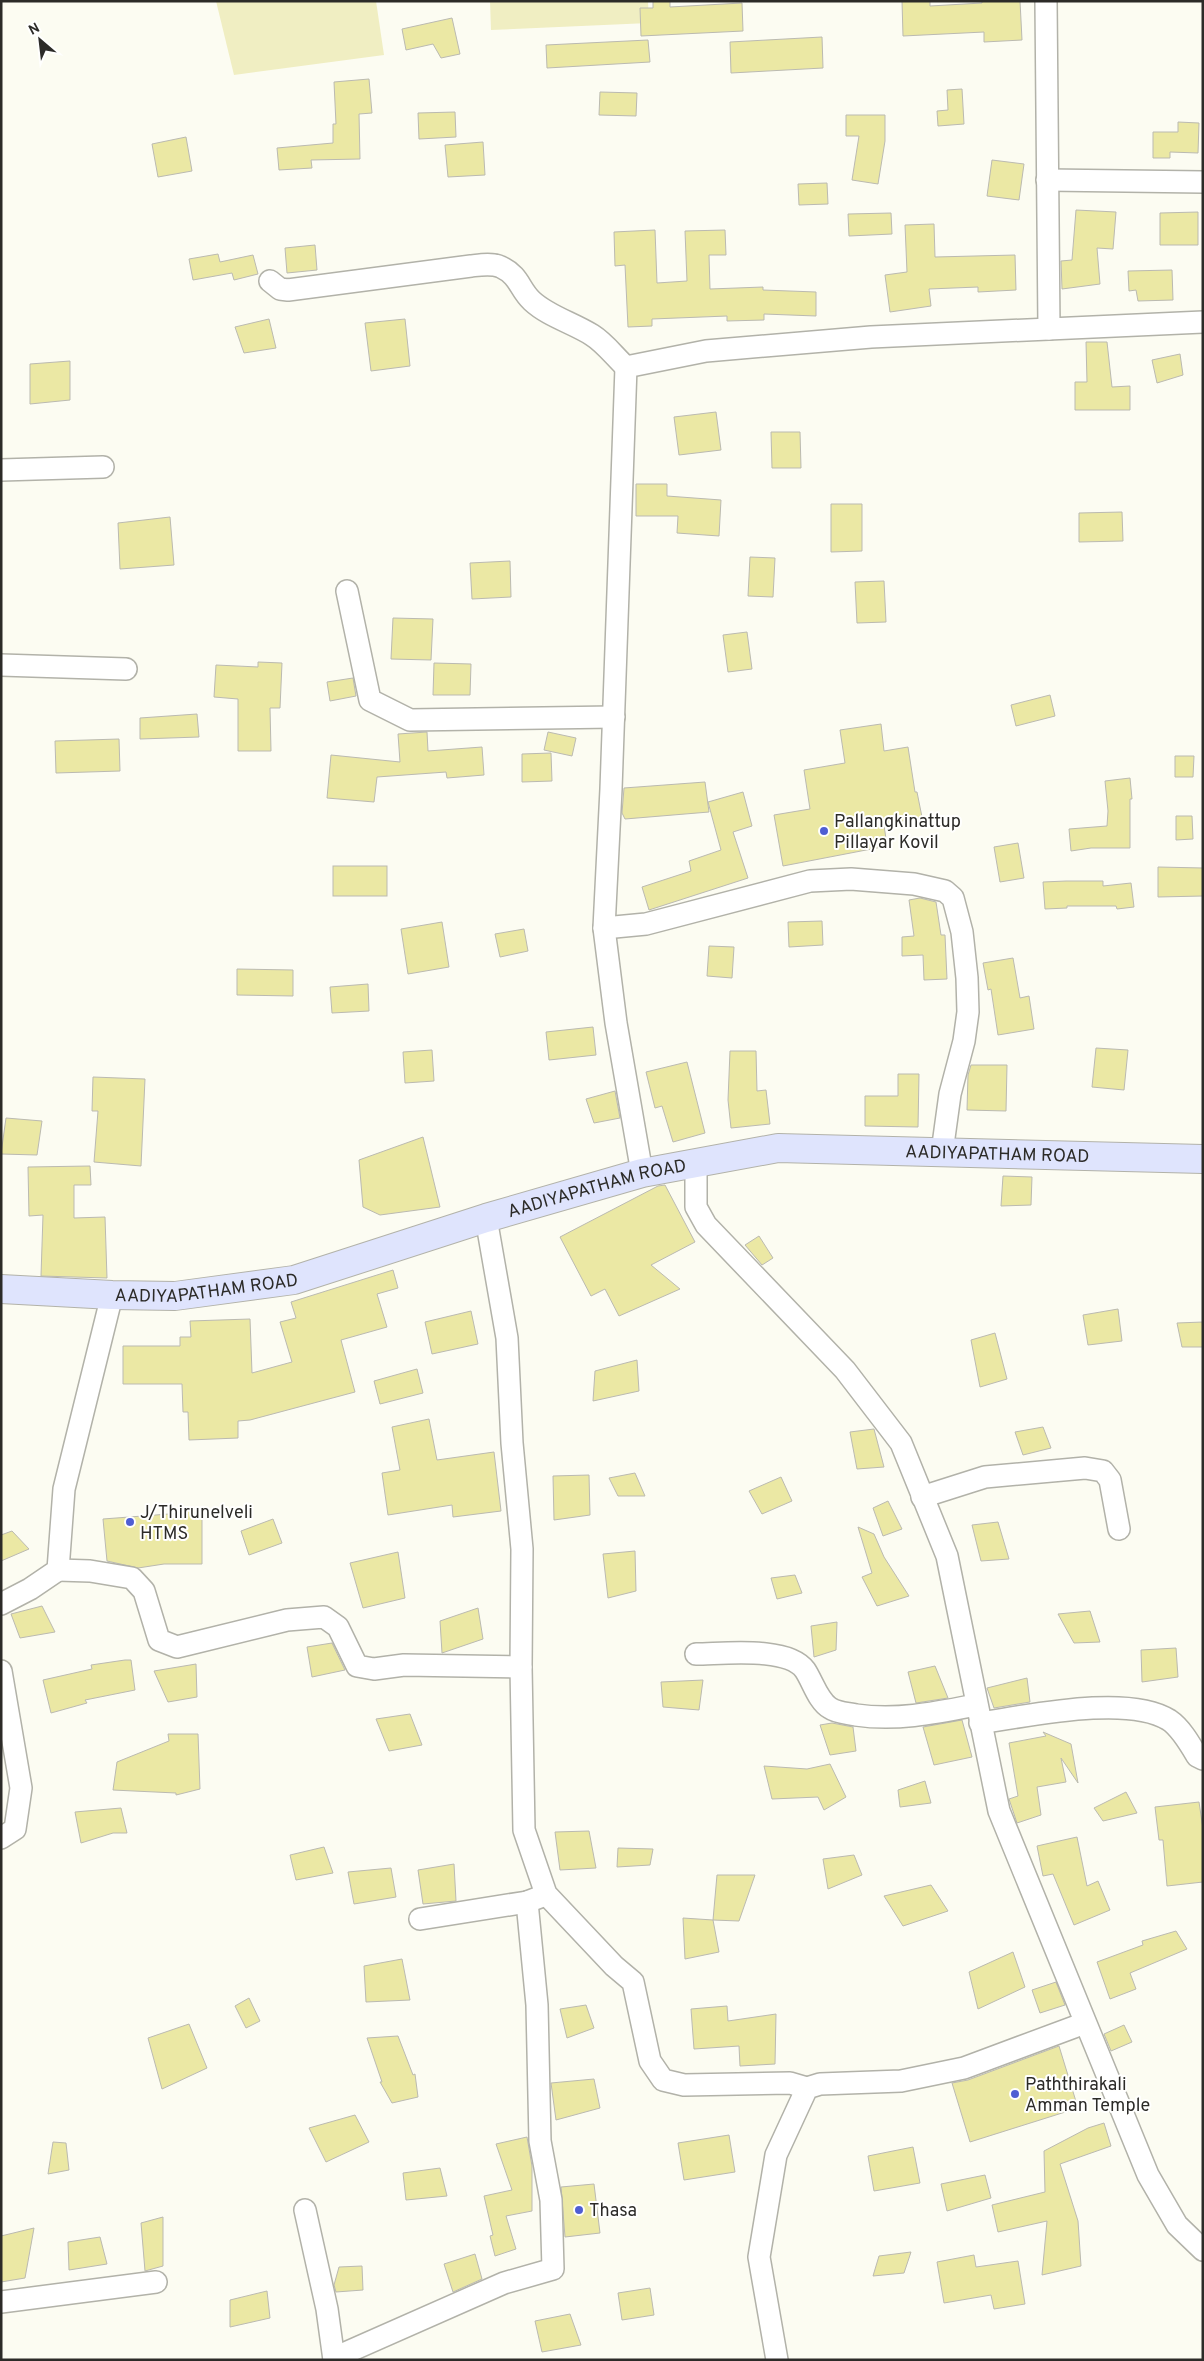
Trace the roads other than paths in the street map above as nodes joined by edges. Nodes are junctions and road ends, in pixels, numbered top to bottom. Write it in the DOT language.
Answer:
graph roads {
  1 [pos="1046,1"];
  2 [pos="1048,180"];
  3 [pos="1203,182"];
  4 [pos="270,281"];
  5 [pos="1203,322"];
  6 [pos="1049,329"];
  7 [pos="626,367"];
  8 [pos="103,467"];
  9 [pos="1,470"];
  10 [pos="347,591"];
  11 [pos="1,665"];
  12 [pos="126,670"];
  13 [pos="614,717"];
  14 [pos="604,928"];
  15 [pos="942,1152"];
  16 [pos="1203,1159"];
  17 [pos="696,1163"];
  18 [pos="642,1173"];
  19 [pos="486,1218"];
  20 [pos="1,1289"];
  21 [pos="112,1295"];
  22 [pos="922,1497"];
  23 [pos="1119,1529"];
  24 [pos="58,1570"];
  25 [pos="1,1604"];
  26 [pos="696,1654"];
  27 [pos="521,1667"];
  28 [pos="1,1671"];
  29 [pos="978,1714"];
  30 [pos="1203,1759"];
  31 [pos="1,1838"];
  32 [pos="537,1898"];
  33 [pos="420,1919"];
  34 [pos="1085,2023"];
  35 [pos="807,2088"];
  36 [pos="305,2210"];
  37 [pos="1203,2250"];
  38 [pos="156,2282"];
  39 [pos="1,2302"];
  40 [pos="334,2359"];
  41 [pos="777,2360"];
  1 -- 2 [label="street"];
  2 -- 3 [label="street"];
  2 -- 6 [label="street"];
  4 -- 7 [label="street"];
  5 -- 6 [label="street"];
  6 -- 7 [label="street"];
  7 -- 13 [label="street"];
  8 -- 9 [label="street"];
  10 -- 13 [label="street"];
  11 -- 12 [label="street"];
  13 -- 14 [label="street"];
  14 -- 15 [label="street"];
  14 -- 18 [label="street"];
  15 -- 16 [label="street, AADIYAPATHAM ROAD"];
  15 -- 17 [label="street, AADIYAPATHAM ROAD"];
  17 -- 18 [label="street, AADIYAPATHAM ROAD"];
  17 -- 22 [label="street"];
  18 -- 19 [label="street, AADIYAPATHAM ROAD"];
  19 -- 21 [label="street, AADIYAPATHAM ROAD"];
  19 -- 27 [label="street"];
  20 -- 21 [label="street, AADIYAPATHAM ROAD"];
  21 -- 24 [label="street"];
  22 -- 23 [label="street"];
  22 -- 29 [label="street"];
  24 -- 25 [label="street"];
  24 -- 27 [label="street"];
  26 -- 29 [label="street"];
  27 -- 32 [label="street"];
  28 -- 31 [label="street"];
  29 -- 30 [label="street"];
  29 -- 34 [label="street"];
  32 -- 33 [label="street"];
  32 -- 35 [label="street"];
  32 -- 40 [label="street"];
  34 -- 35 [label="street"];
  34 -- 37 [label="street"];
  35 -- 41 [label="street"];
  36 -- 40 [label="street"];
  38 -- 39 [label="street"];
}
